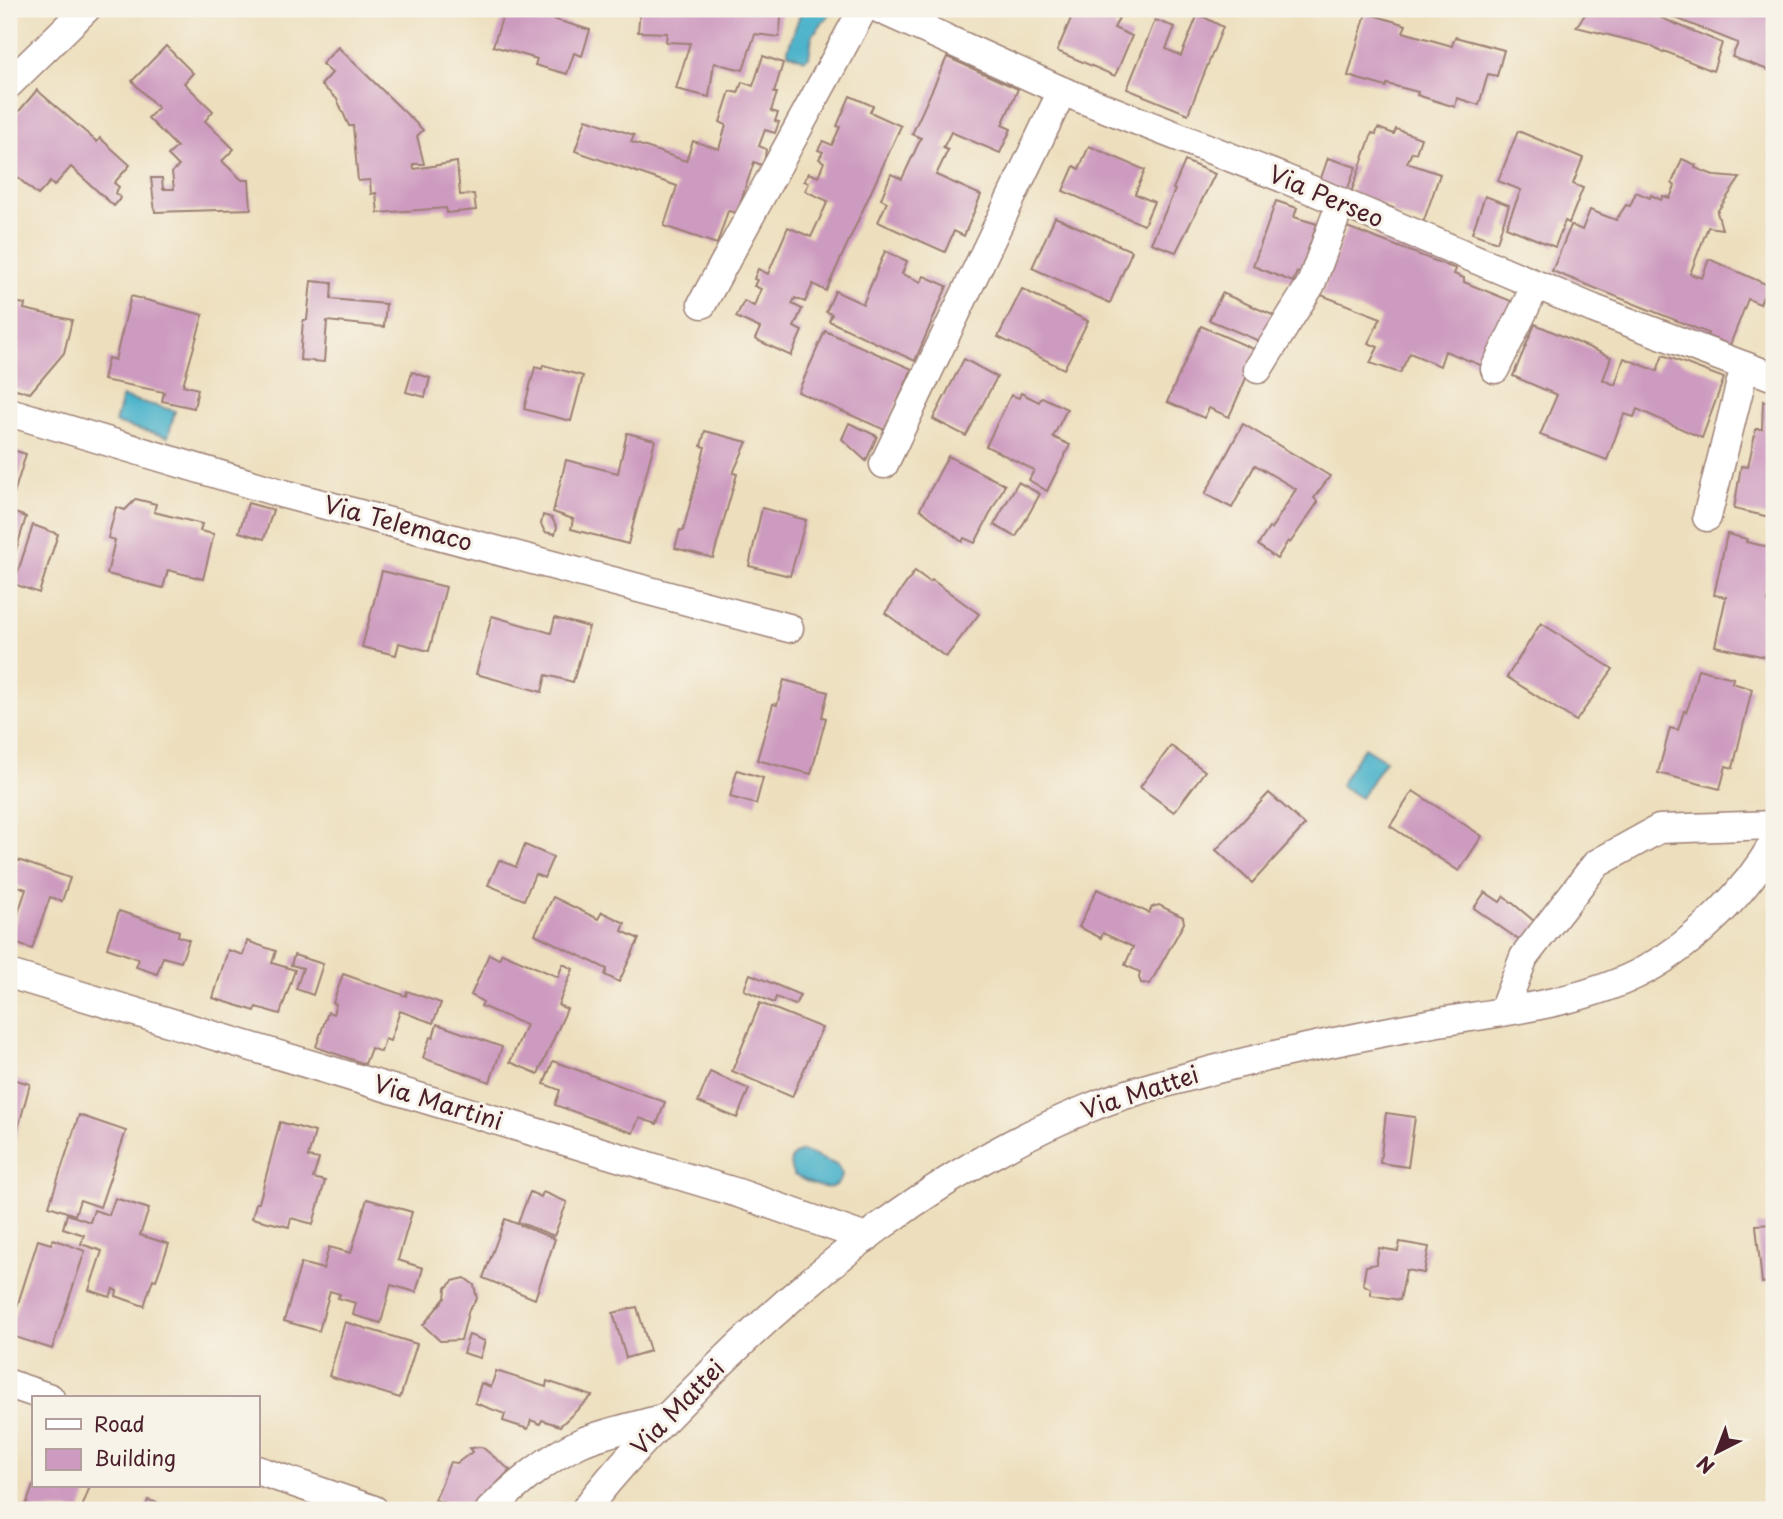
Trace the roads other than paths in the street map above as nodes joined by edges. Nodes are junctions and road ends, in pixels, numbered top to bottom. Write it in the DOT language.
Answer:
graph roads {
  1 [pos="86,9"];
  2 [pos="863,9"];
  3 [pos="880,9"];
  4 [pos="9,84"];
  5 [pos="1062,91"];
  6 [pos="1341,202"];
  7 [pos="1536,285"];
  8 [pos="702,304"];
  9 [pos="1745,366"];
  10 [pos="1258,369"];
  11 [pos="1495,369"];
  12 [pos="1774,377"];
  13 [pos="9,412"];
  14 [pos="884,464"];
  15 [pos="1707,517"];
  16 [pos="789,628"];
  17 [pos="1774,825"];
  18 [pos="1774,842"];
  19 [pos="9,974"];
  20 [pos="1503,1011"];
  21 [pos="866,1238"];
  22 [pos="9,1384"];
  23 [pos="44,1396"];
  24 [pos="667,1417"];
  25 [pos="259,1471"];
  26 [pos="374,1510"];
  27 [pos="490,1510"];
  28 [pos="585,1510"];
  1 -- 4 [label="street"];
  2 -- 8 [label="street"];
  3 -- 5 [label="street, Via Perseo"];
  5 -- 6 [label="street, Via Perseo"];
  5 -- 14 [label="street"];
  6 -- 7 [label="street, Via Perseo"];
  6 -- 10 [label="street"];
  7 -- 9 [label="street, Via Perseo"];
  7 -- 11 [label="street"];
  9 -- 12 [label="street, Via Perseo"];
  9 -- 15 [label="street"];
  13 -- 16 [label="street, Via Telemaco"];
  17 -- 20 [label="street"];
  18 -- 20 [label="street, Via Mattei"];
  19 -- 21 [label="street, Via Martini"];
  20 -- 21 [label="street, Via Mattei"];
  21 -- 24 [label="street, Via Mattei"];
  22 -- 23 [label="street"];
  24 -- 27 [label="street"];
  24 -- 28 [label="street, Via Mattei"];
  25 -- 26 [label="street"];
}
